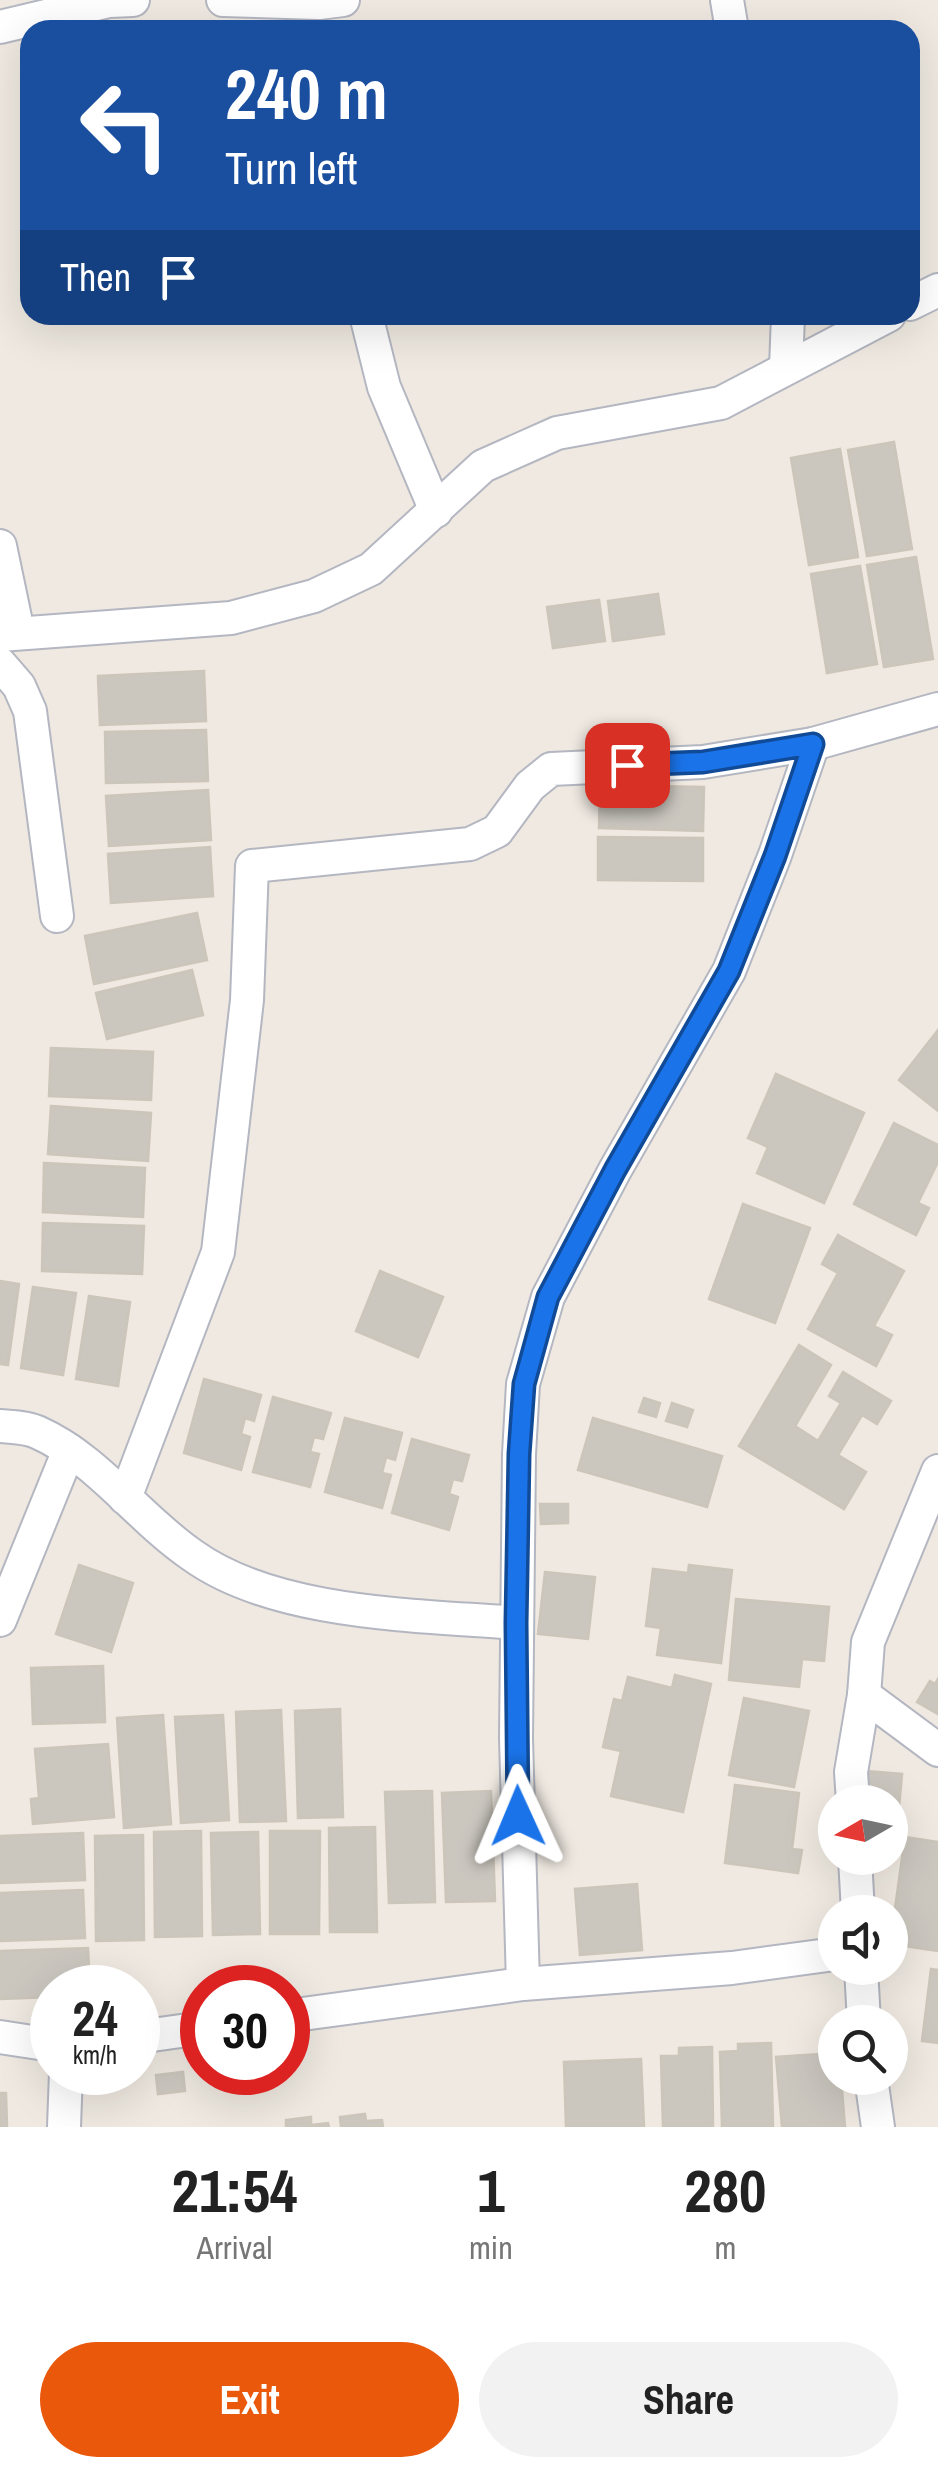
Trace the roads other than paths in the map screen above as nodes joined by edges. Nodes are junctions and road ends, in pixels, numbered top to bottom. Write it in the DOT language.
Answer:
graph roads {
  1 [pos="109,0"];
  2 [pos="132,0"];
  3 [pos="222,0"];
  4 [pos="328,11"];
  5 [pos="28,20"];
  6 [pos="368,325"];
  7 [pos="788,325"];
  8 [pos="870,325"];
  9 [pos="786,368"];
  10 [pos="436,511"];
  11 [pos="0,546"];
  12 [pos="9,634"];
  13 [pos="0,664"];
  14 [pos="938,710"];
  15 [pos="813,744"];
  16 [pos="57,916"];
  17 [pos="0,1426"];
  18 [pos="70,1450"];
  19 [pos="938,1471"];
  20 [pos="125,1498"];
  21 [pos="0,1620"];
  22 [pos="516,1623"];
  23 [pos="864,1696"];
  24 [pos="938,1750"];
  25 [pos="852,1785"];
  26 [pos="818,1956"];
  27 [pos="523,1984"];
  28 [pos="310,2013"];
  29 [pos="0,2037"];
  30 [pos="30,2042"];
  31 [pos="65,2095"];
  32 [pos="873,2095"];
  33 [pos="64,2127"];
  34 [pos="878,2127"];
  1 -- 2 [label="street"];
  1 -- 5 [label="street"];
  3 -- 4 [label="street"];
  6 -- 10 [label="street"];
  7 -- 9 [label="street"];
  8 -- 9 [label="street"];
  9 -- 10 [label="street"];
  10 -- 12 [label="street"];
  11 -- 12 [label="street"];
  13 -- 16 [label="street"];
  14 -- 15 [label="street"];
  15 -- 20 [label="street"];
  15 -- 22 [label="street"];
  17 -- 18 [label="street"];
  18 -- 20 [label="street"];
  18 -- 21 [label="street"];
  19 -- 23 [label="street"];
  20 -- 22 [label="street"];
  22 -- 27 [label="street"];
  23 -- 24 [label="street"];
  23 -- 25 [label="street"];
  26 -- 27 [label="street"];
  27 -- 28 [label="street"];
  29 -- 30 [label="street"];
  31 -- 33 [label="street"];
  32 -- 34 [label="street"];
}
